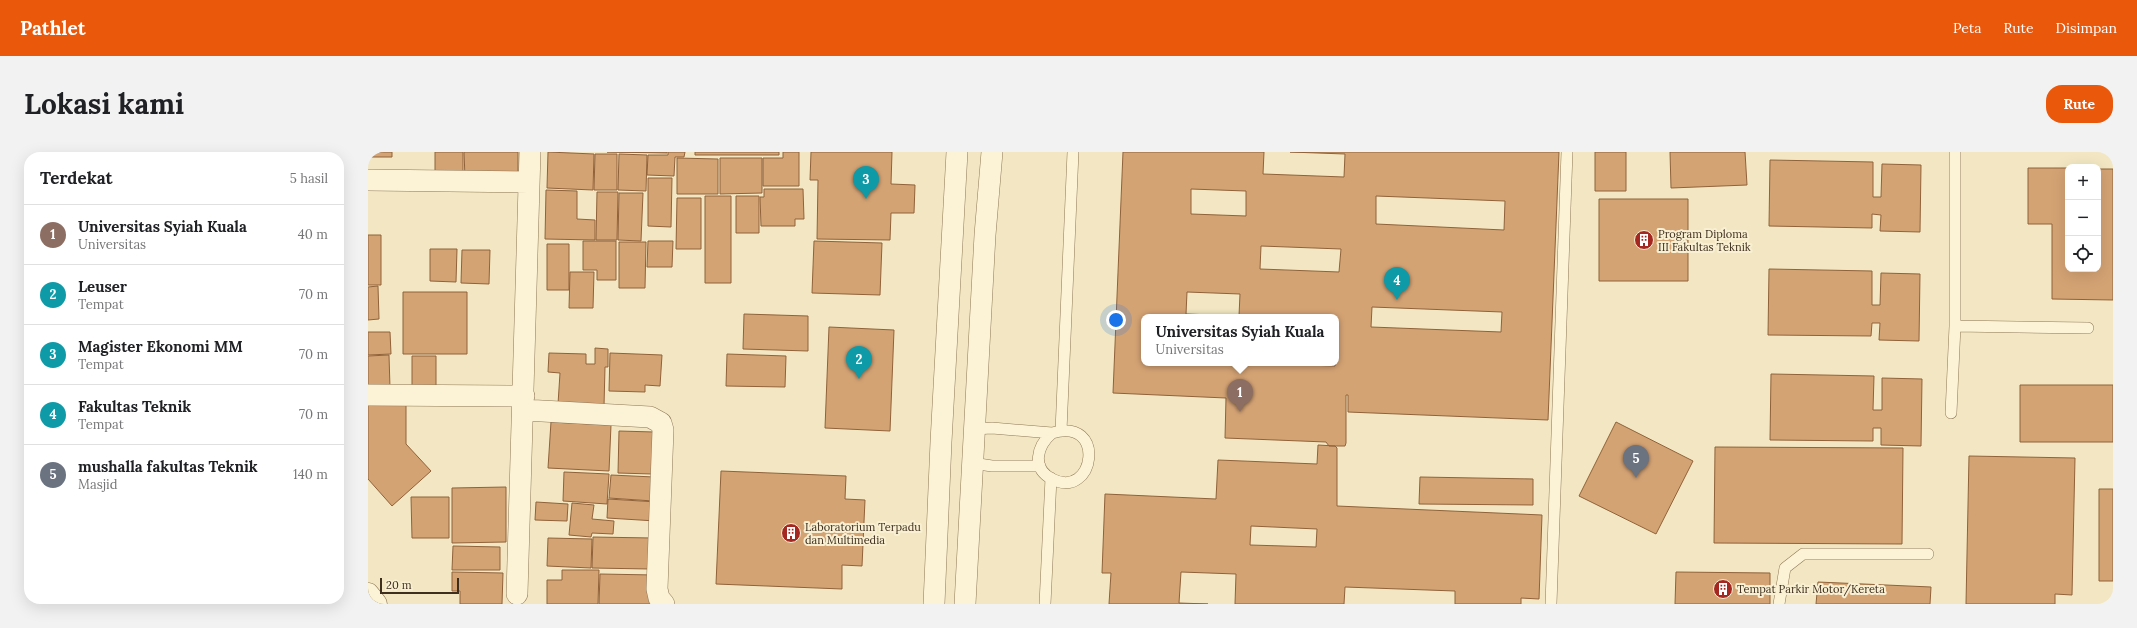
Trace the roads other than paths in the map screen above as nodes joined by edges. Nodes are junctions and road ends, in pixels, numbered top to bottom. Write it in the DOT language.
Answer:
graph roads {
  1 [pos="530,152"];
  2 [pos="957,152"];
  3 [pos="992,152"];
  4 [pos="1073,152"];
  5 [pos="1567,152"];
  6 [pos="1955,152"];
  7 [pos="368,180"];
  8 [pos="529,182"];
  9 [pos="1954,326"];
  10 [pos="2088,328"];
  11 [pos="368,395"];
  12 [pos="524,403"];
  13 [pos="1952,413"];
  14 [pos="1056,432"];
  15 [pos="974,436"];
  16 [pos="941,442"];
  17 [pos="972,463"];
  18 [pos="1040,466"];
  19 [pos="1051,478"];
  20 [pos="1928,554"];
  21 [pos="368,594"];
  22 [pos="517,594"];
  23 [pos="376,604"];
  24 [pos="664,604"];
  25 [pos="934,604"];
  26 [pos="964,604"];
  27 [pos="1045,604"];
  28 [pos="1551,604"];
  29 [pos="1780,604"];
  1 -- 8 [label="street"];
  2 -- 16 [label="street"];
  3 -- 15 [label="street"];
  4 -- 14 [label="lane"];
  5 -- 28 [label="lane"];
  6 -- 9 [label="lane"];
  7 -- 8 [label="street"];
  8 -- 12 [label="street"];
  9 -- 10 [label="lane"];
  9 -- 13 [label="lane"];
  11 -- 12 [label="street"];
  12 -- 22 [label="street"];
  12 -- 24 [label="street"];
  14 -- 15 [label="lane"];
  14 -- 18 [label="lane"];
  14 -- 19 [label="lane"];
  15 -- 16 [label="street"];
  15 -- 17 [label="street"];
  16 -- 25 [label="street"];
  17 -- 18 [label="lane"];
  17 -- 26 [label="street"];
  18 -- 19 [label="lane"];
  19 -- 27 [label="lane"];
  20 -- 29 [label="lane"];
  21 -- 23 [label="street"];
}
